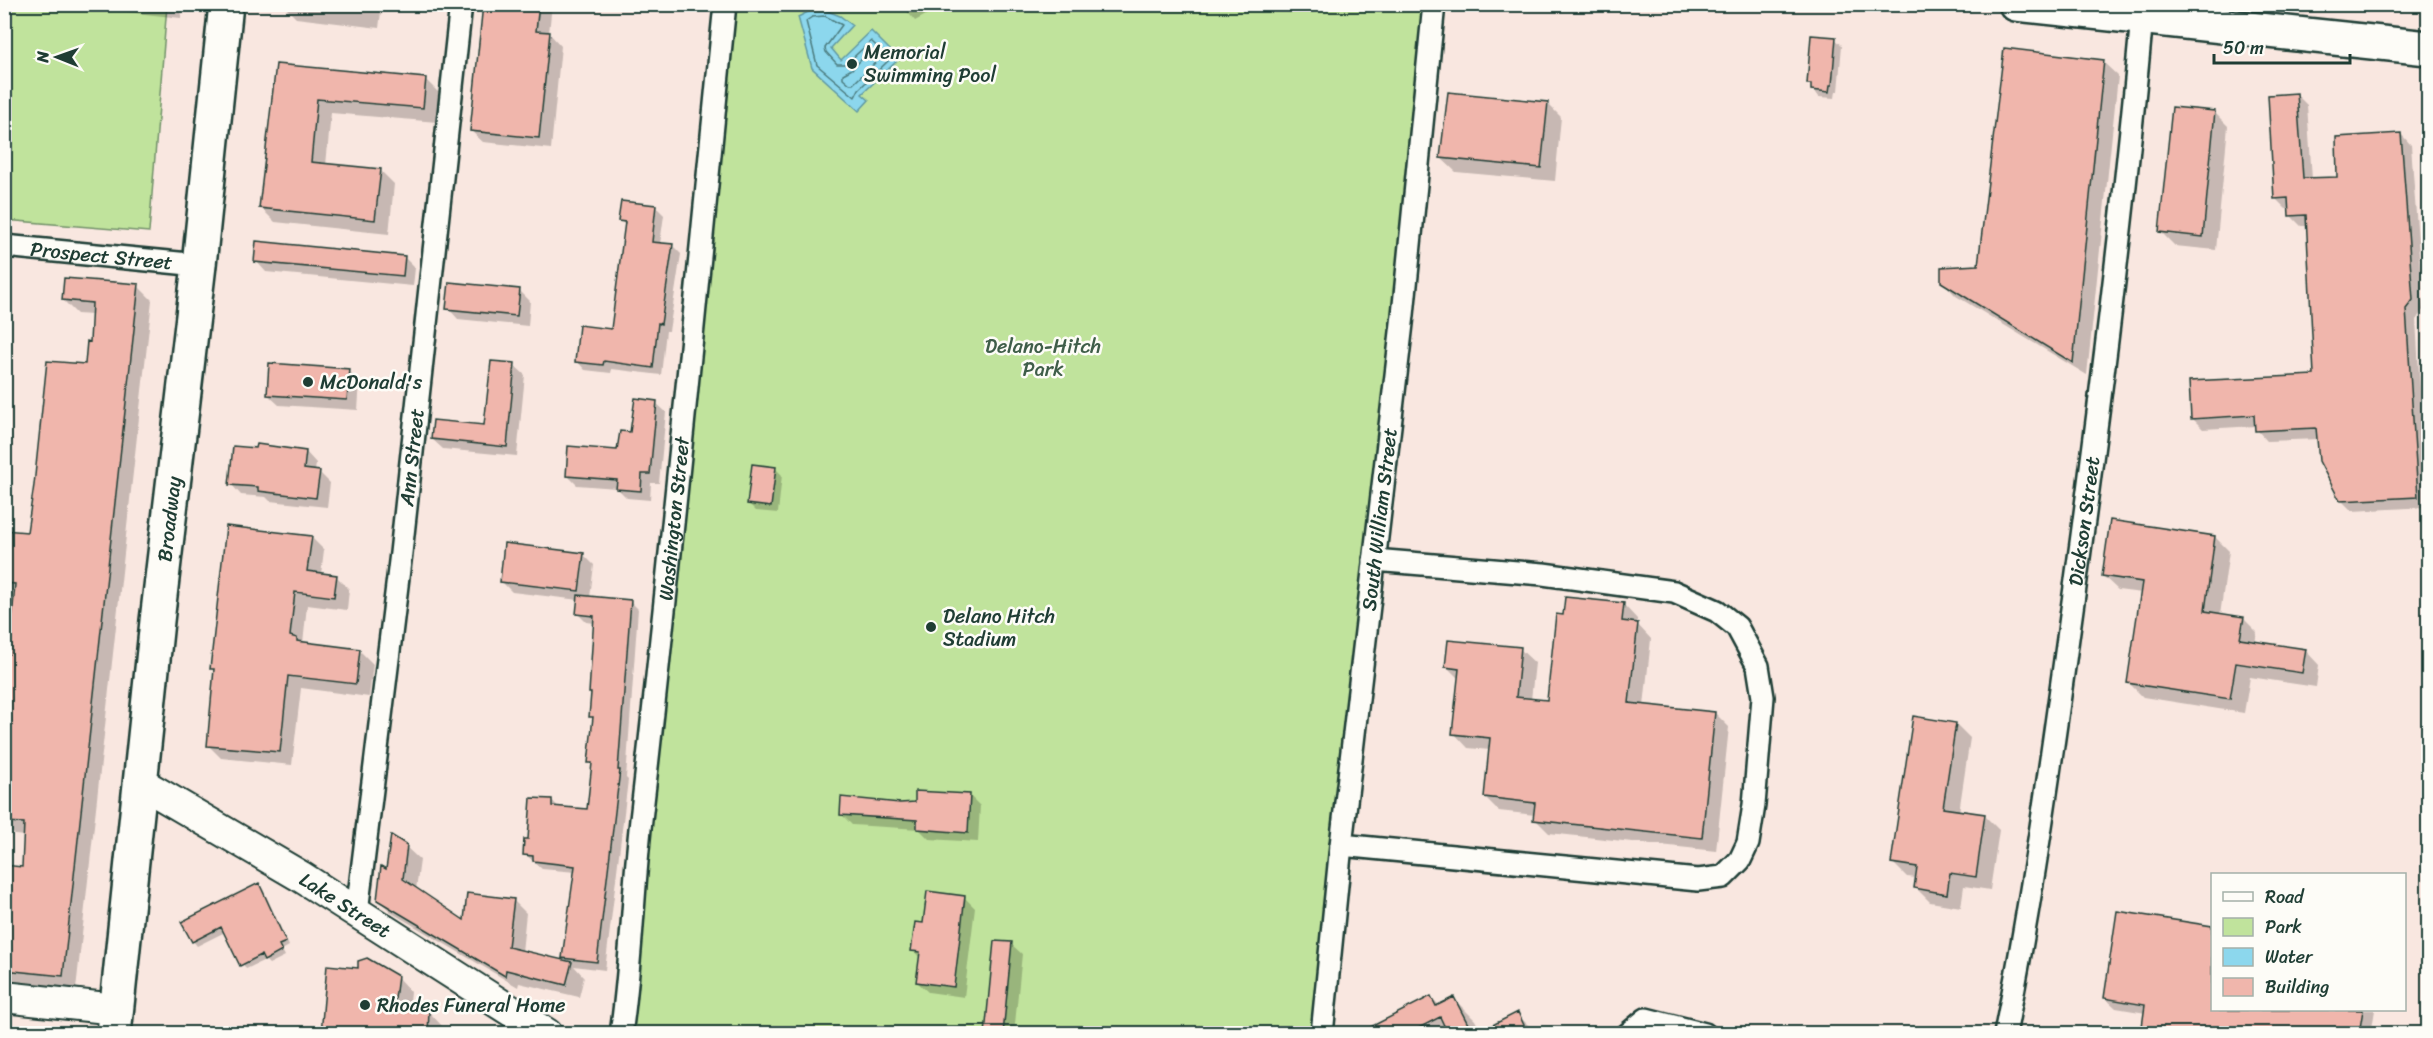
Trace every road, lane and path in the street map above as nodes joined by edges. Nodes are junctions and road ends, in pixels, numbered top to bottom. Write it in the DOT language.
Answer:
graph roads {
  1 [pos="226,4"];
  2 [pos="461,4"];
  3 [pos="725,4"];
  4 [pos="1434,4"];
  5 [pos="2016,4"];
  6 [pos="2142,12"];
  7 [pos="2428,48"];
  8 [pos="4,246"];
  9 [pos="199,265"];
  10 [pos="1374,560"];
  11 [pos="141,783"];
  12 [pos="1341,845"];
  13 [pos="357,912"];
  14 [pos="4,997"];
  15 [pos="115,1021"];
  16 [pos="548,1034"];
  17 [pos="621,1034"];
  18 [pos="1322,1034"];
  19 [pos="1628,1034"];
  20 [pos="1705,1034"];
  21 [pos="2005,1034"];
  1 -- 9 [label="main road, Broadway"];
  2 -- 13 [label="street, Ann Street"];
  3 -- 17 [label="street, Washington Street"];
  4 -- 10 [label="street, South William Street"];
  5 -- 6 [label="main road"];
  6 -- 7 [label="main road"];
  6 -- 21 [label="street, Dickson Street"];
  8 -- 9 [label="street, Prospect Street"];
  9 -- 11 [label="main road, Broadway"];
  10 -- 12 [label="street, South William Street"];
  10 -- 12 [label="street"];
  11 -- 13 [label="main road, Lake Street"];
  11 -- 15 [label="main road, Broadway"];
  12 -- 18 [label="street, South William Street"];
  13 -- 16 [label="main road, Lake Street"];
  14 -- 15 [label="main road"];
  19 -- 20 [label="street"];
}
